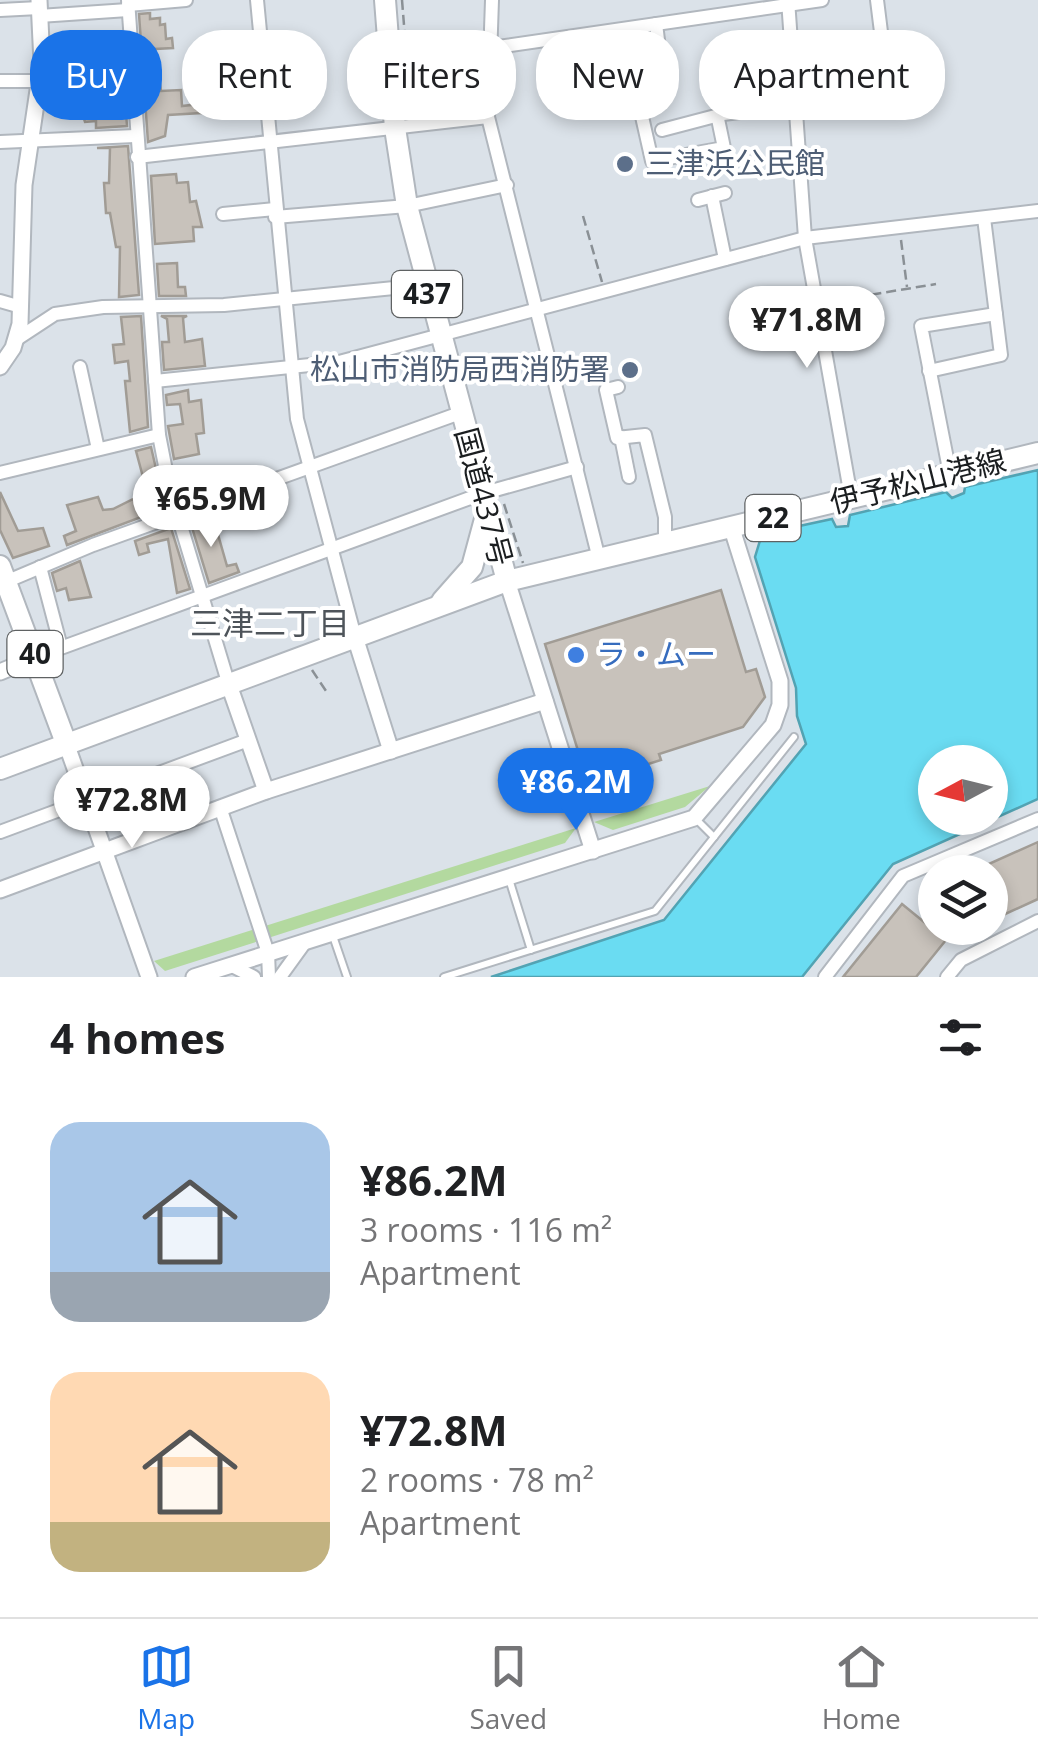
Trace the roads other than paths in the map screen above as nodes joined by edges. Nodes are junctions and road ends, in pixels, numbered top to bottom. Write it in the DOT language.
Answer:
graph roads {
  1 [pos="186,0"];
  2 [pos="257,0"];
  3 [pos="385,0"];
  4 [pos="492,0"];
  5 [pos="822,0"];
  6 [pos="877,0"];
  7 [pos="788,3"];
  8 [pos="128,5"];
  9 [pos="39,8"];
  10 [pos="0,10"];
  11 [pos="656,24"];
  12 [pos="491,30"];
  13 [pos="789,30"];
  14 [pos="882,30"];
  15 [pos="516,44"];
  16 [pos="30,81"];
  17 [pos="0,82"];
  18 [pos="32,120"];
  19 [pos="462,120"];
  20 [pos="489,120"];
  21 [pos="713,120"];
  22 [pos="718,120"];
  23 [pos="794,120"];
  24 [pos="403,127"];
  25 [pos="662,130"];
  26 [pos="136,136"];
  27 [pos="28,141"];
  28 [pos="0,142"];
  29 [pos="270,143"];
  30 [pos="137,157"];
  31 [pos="507,185"];
  32 [pos="712,196"];
  33 [pos="407,206"];
  34 [pos="1038,211"];
  35 [pos="275,213"];
  36 [pos="223,214"];
  37 [pos="984,218"];
  38 [pos="805,238"];
  39 [pos="725,259"];
  40 [pos="424,284"];
  41 [pos="285,298"];
  42 [pos="0,301"];
  43 [pos="21,307"];
  44 [pos="537,307"];
  45 [pos="147,309"];
  46 [pos="996,314"];
  47 [pos="440,336"];
  48 [pos="17,339"];
  49 [pos="0,367"];
  50 [pos="80,367"];
  51 [pos="289,369"];
  52 [pos="930,371"];
  53 [pos="155,381"];
  54 [pos="618,388"];
  55 [pos="460,413"];
  56 [pos="159,435"];
  57 [pos="621,438"];
  58 [pos="98,450"];
  59 [pos="1038,453"];
  60 [pos="576,467"];
  61 [pos="308,468"];
  62 [pos="0,473"];
  63 [pos="950,474"];
  64 [pos="630,477"];
  65 [pos="481,494"];
  66 [pos="851,497"];
  67 [pos="486,516"];
  68 [pos="178,517"];
  69 [pos="732,529"];
  70 [pos="665,544"];
  71 [pos="330,549"];
  72 [pos="599,559"];
  73 [pos="40,567"];
  74 [pos="2,577"];
  75 [pos="506,582"];
  76 [pos="202,598"];
  77 [pos="432,608"];
  78 [pos="355,637"];
  79 [pos="61,648"];
  80 [pos="36,657"];
  81 [pos="0,672"];
  82 [pos="228,682"];
  83 [pos="545,701"];
  84 [pos="794,737"];
  85 [pos="248,740"];
  86 [pos="66,743"];
  87 [pos="391,751"];
  88 [pos="0,769"];
  89 [pos="266,791"];
  90 [pos="87,799"];
  91 [pos="220,808"];
  92 [pos="694,818"];
  93 [pos="1038,819"];
  94 [pos="0,832"];
  95 [pos="714,838"];
  96 [pos="108,849"];
  97 [pos="594,851"];
  98 [pos="508,878"];
  99 [pos="0,890"];
  100 [pos="1038,922"];
  101 [pos="332,933"];
  102 [pos="306,941"];
  103 [pos="530,950"];
  104 [pos="268,953"];
  105 [pos="219,972"];
  106 [pos="150,977"];
  107 [pos="194,977"];
  108 [pos="254,977"];
  109 [pos="269,977"];
  110 [pos="280,977"];
  111 [pos="347,977"];
  112 [pos="444,977"];
  113 [pos="825,977"];
  114 [pos="946,977"];
  1 -- 8 [label="street"];
  2 -- 29 [label="street"];
  3 -- 24 [label="main road, 国道437号 / 437"];
  4 -- 12 [label="street"];
  5 -- 7 [label="street"];
  6 -- 14 [label="street"];
  7 -- 11 [label="street"];
  7 -- 13 [label="street"];
  8 -- 9 [label="street"];
  8 -- 26 [label="street"];
  9 -- 10 [label="street"];
  11 -- 15 [label="street"];
  11 -- 22 [label="street"];
  16 -- 17 [label="street"];
  18 -- 27 [label="street"];
  19 -- 24 [label="street"];
  20 -- 31 [label="street"];
  21 -- 25 [label="street"];
  23 -- 38 [label="street"];
  24 -- 29 [label="street"];
  24 -- 33 [label="main road, 国道437号 / 437"];
  26 -- 27 [label="street"];
  26 -- 30 [label="street"];
  27 -- 28 [label="street"];
  27 -- 43 [label="street"];
  29 -- 30 [label="street"];
  29 -- 35 [label="street"];
  30 -- 45 [label="street"];
  31 -- 33 [label="street"];
  31 -- 44 [label="street"];
  32 -- 39 [label="street"];
  33 -- 35 [label="street"];
  33 -- 40 [label="main road, 国道437号 / 437"];
  34 -- 37 [label="street"];
  35 -- 36 [label="street"];
  35 -- 41 [label="street"];
  37 -- 38 [label="street"];
  37 -- 46 [label="street"];
  38 -- 39 [label="street"];
  38 -- 66 [label="street"];
  39 -- 44 [label="street"];
  40 -- 41 [label="street"];
  40 -- 47 [label="main road, 国道437号 / 437"];
  41 -- 45 [label="street"];
  41 -- 51 [label="street"];
  42 -- 43 [label="street"];
  43 -- 48 [label="street"];
  44 -- 47 [label="street"];
  44 -- 60 [label="street"];
  45 -- 48 [label="street"];
  45 -- 53 [label="street"];
  46 -- 52 [label="street"];
  46 -- 52 [label="street"];
  47 -- 51 [label="street"];
  47 -- 55 [label="main road, 国道437号 / 437"];
  48 -- 49 [label="street"];
  50 -- 58 [label="street"];
  51 -- 53 [label="street"];
  51 -- 61 [label="street"];
  52 -- 63 [label="street"];
  53 -- 56 [label="street"];
  54 -- 57 [label="street"];
  55 -- 61 [label="street"];
  55 -- 65 [label="main road, 国道437号 / 437"];
  56 -- 58 [label="street"];
  56 -- 68 [label="street"];
  57 -- 64 [label="street"];
  57 -- 70 [label="street"];
  58 -- 62 [label="street"];
  59 -- 63 [label="main road, 伊予松山港線 / 22"];
  60 -- 65 [label="street"];
  60 -- 72 [label="street"];
  61 -- 68 [label="street"];
  61 -- 71 [label="street"];
  63 -- 66 [label="main road, 伊予松山港線 / 22"];
  65 -- 67 [label="main road, 国道437号 / 437"];
  65 -- 71 [label="street"];
  66 -- 69 [label="main road, 伊予松山港線 / 22"];
  67 -- 75 [label="main road, 国道437号 / 437"];
  67 -- 77 [label="main road"];
  68 -- 73 [label="street"];
  68 -- 76 [label="street"];
  69 -- 70 [label="main road, 伊予松山港線 / 22"];
  69 -- 92 [label="street"];
  70 -- 72 [label="main road, 伊予松山港線 / 22"];
  71 -- 76 [label="street"];
  71 -- 78 [label="street"];
  72 -- 75 [label="main road, 伊予松山港線 / 22"];
  73 -- 74 [label="street"];
  73 -- 79 [label="street"];
  74 -- 80 [label="main road, 40"];
  75 -- 77 [label="main road, 国道437号"];
  75 -- 83 [label="street"];
  76 -- 79 [label="street"];
  76 -- 82 [label="street"];
  77 -- 78 [label="main road, 国道437号"];
  78 -- 82 [label="main road, 国道437号"];
  78 -- 87 [label="street"];
  79 -- 80 [label="street"];
  80 -- 81 [label="street"];
  80 -- 86 [label="main road, 40"];
  82 -- 85 [label="street"];
  82 -- 86 [label="main road, 国道437号"];
  83 -- 87 [label="street"];
  83 -- 97 [label="street"];
  84 -- 95 [label="lane"];
  85 -- 89 [label="street"];
  85 -- 90 [label="street"];
  86 -- 88 [label="main road, 国道437号"];
  86 -- 90 [label="street"];
  87 -- 89 [label="street"];
  89 -- 91 [label="street"];
  90 -- 94 [label="street"];
  90 -- 96 [label="street"];
  91 -- 96 [label="street"];
  91 -- 104 [label="street"];
  92 -- 95 [label="lane"];
  92 -- 97 [label="street"];
  93 -- 113 [label="street"];
  95 -- 103 [label="lane"];
  96 -- 99 [label="street"];
  96 -- 106 [label="street"];
  97 -- 98 [label="street"];
  98 -- 101 [label="street"];
  98 -- 103 [label="lane"];
  100 -- 114 [label="street"];
  101 -- 102 [label="street"];
  101 -- 111 [label="lane"];
  102 -- 104 [label="street"];
  102 -- 110 [label="street"];
  103 -- 112 [label="lane"];
  104 -- 105 [label="street"];
  104 -- 109 [label="street"];
  105 -- 107 [label="street"];
  105 -- 108 [label="street"];
}
